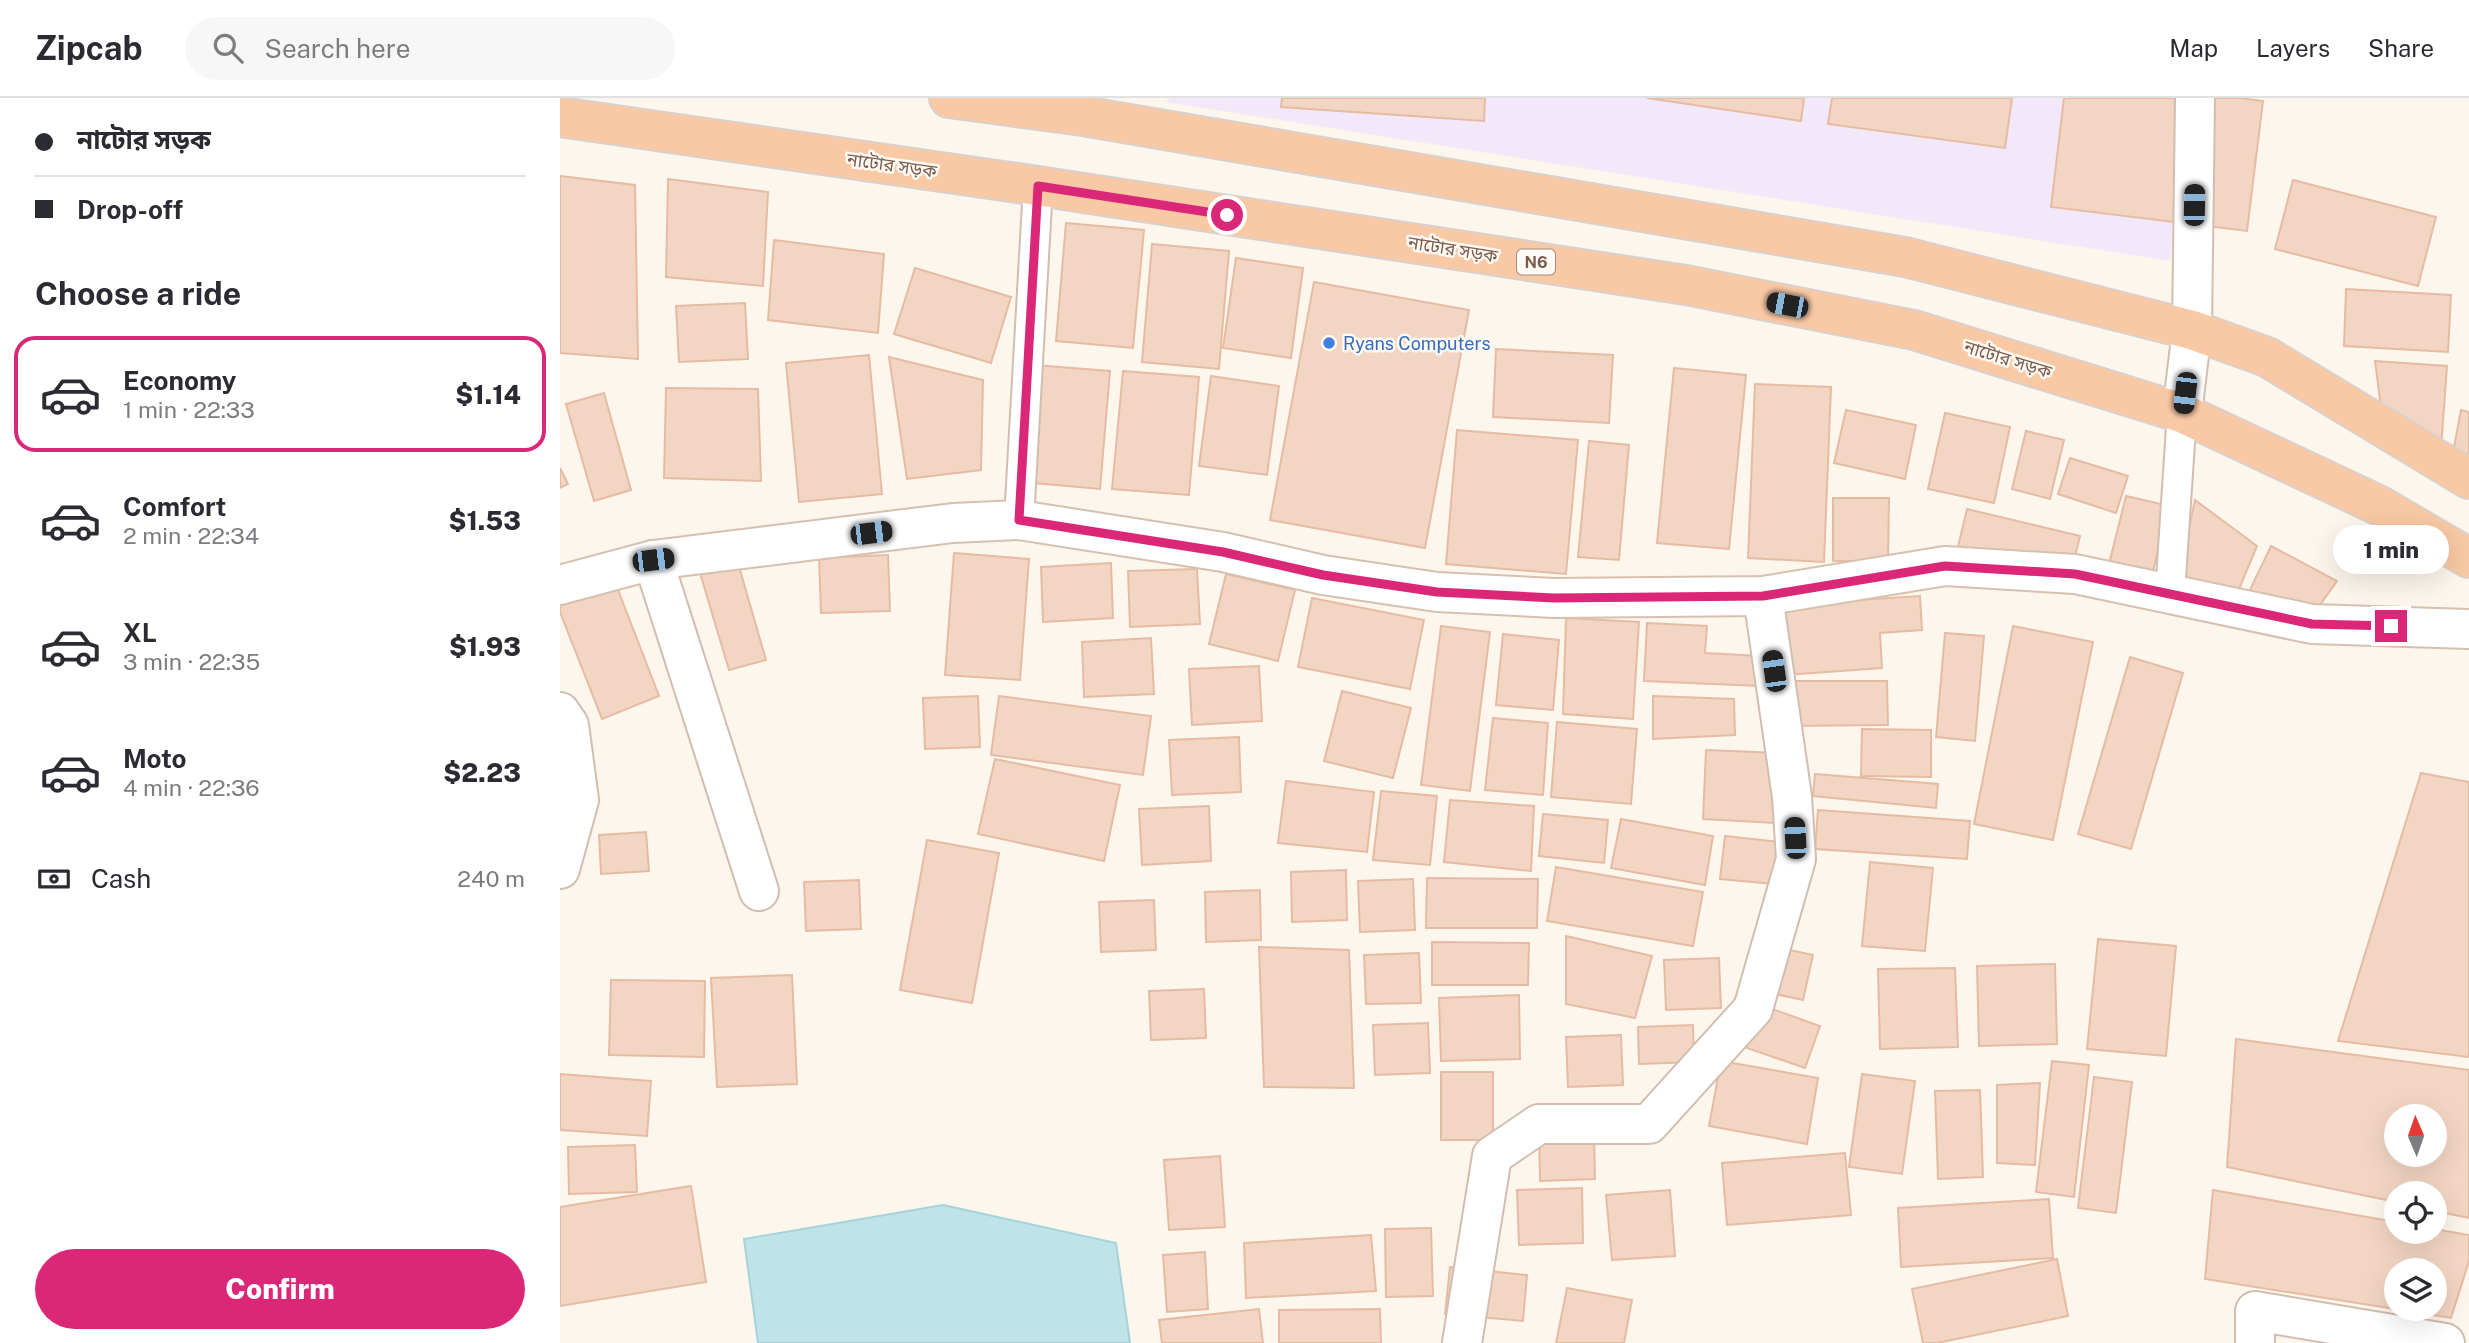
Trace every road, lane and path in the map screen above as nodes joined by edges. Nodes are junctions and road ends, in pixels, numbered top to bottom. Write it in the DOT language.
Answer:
graph roads {
  1 [pos="949,98"];
  2 [pos="2195,98"];
  3 [pos="1089,107"];
  4 [pos="560,117"];
  5 [pos="1038,186"];
  6 [pos="2192,330"];
  7 [pos="2182,414"];
  8 [pos="2469,479"];
  9 [pos="1019,520"];
  10 [pos="2469,558"];
  11 [pos="653,560"];
  12 [pos="560,585"];
  13 [pos="2171,593"];
  14 [pos="1763,596"];
  15 [pos="2469,629"];
  16 [pos="560,712"];
  17 [pos="560,869"];
  18 [pos="759,891"];
  19 [pos="1462,1343"];
  20 [pos="2255,1343"];
  21 [pos="2445,1343"];
  1 -- 3 [label="highway"];
  2 -- 6 [label="street"];
  3 -- 6 [label="highway"];
  4 -- 5 [label="highway, নাটোর সড়ক / N6"];
  5 -- 7 [label="highway, নাটোর সড়ক / N6"];
  5 -- 9 [label="lane"];
  6 -- 7 [label="street"];
  6 -- 8 [label="highway"];
  7 -- 10 [label="highway, নাটোর সড়ক / N6"];
  7 -- 13 [label="lane"];
  9 -- 11 [label="street"];
  9 -- 14 [label="street"];
  11 -- 12 [label="street"];
  11 -- 18 [label="street"];
  13 -- 14 [label="street"];
  13 -- 15 [label="street"];
  14 -- 19 [label="street"];
  16 -- 17 [label="street"];
  20 -- 21 [label="street"];
}
